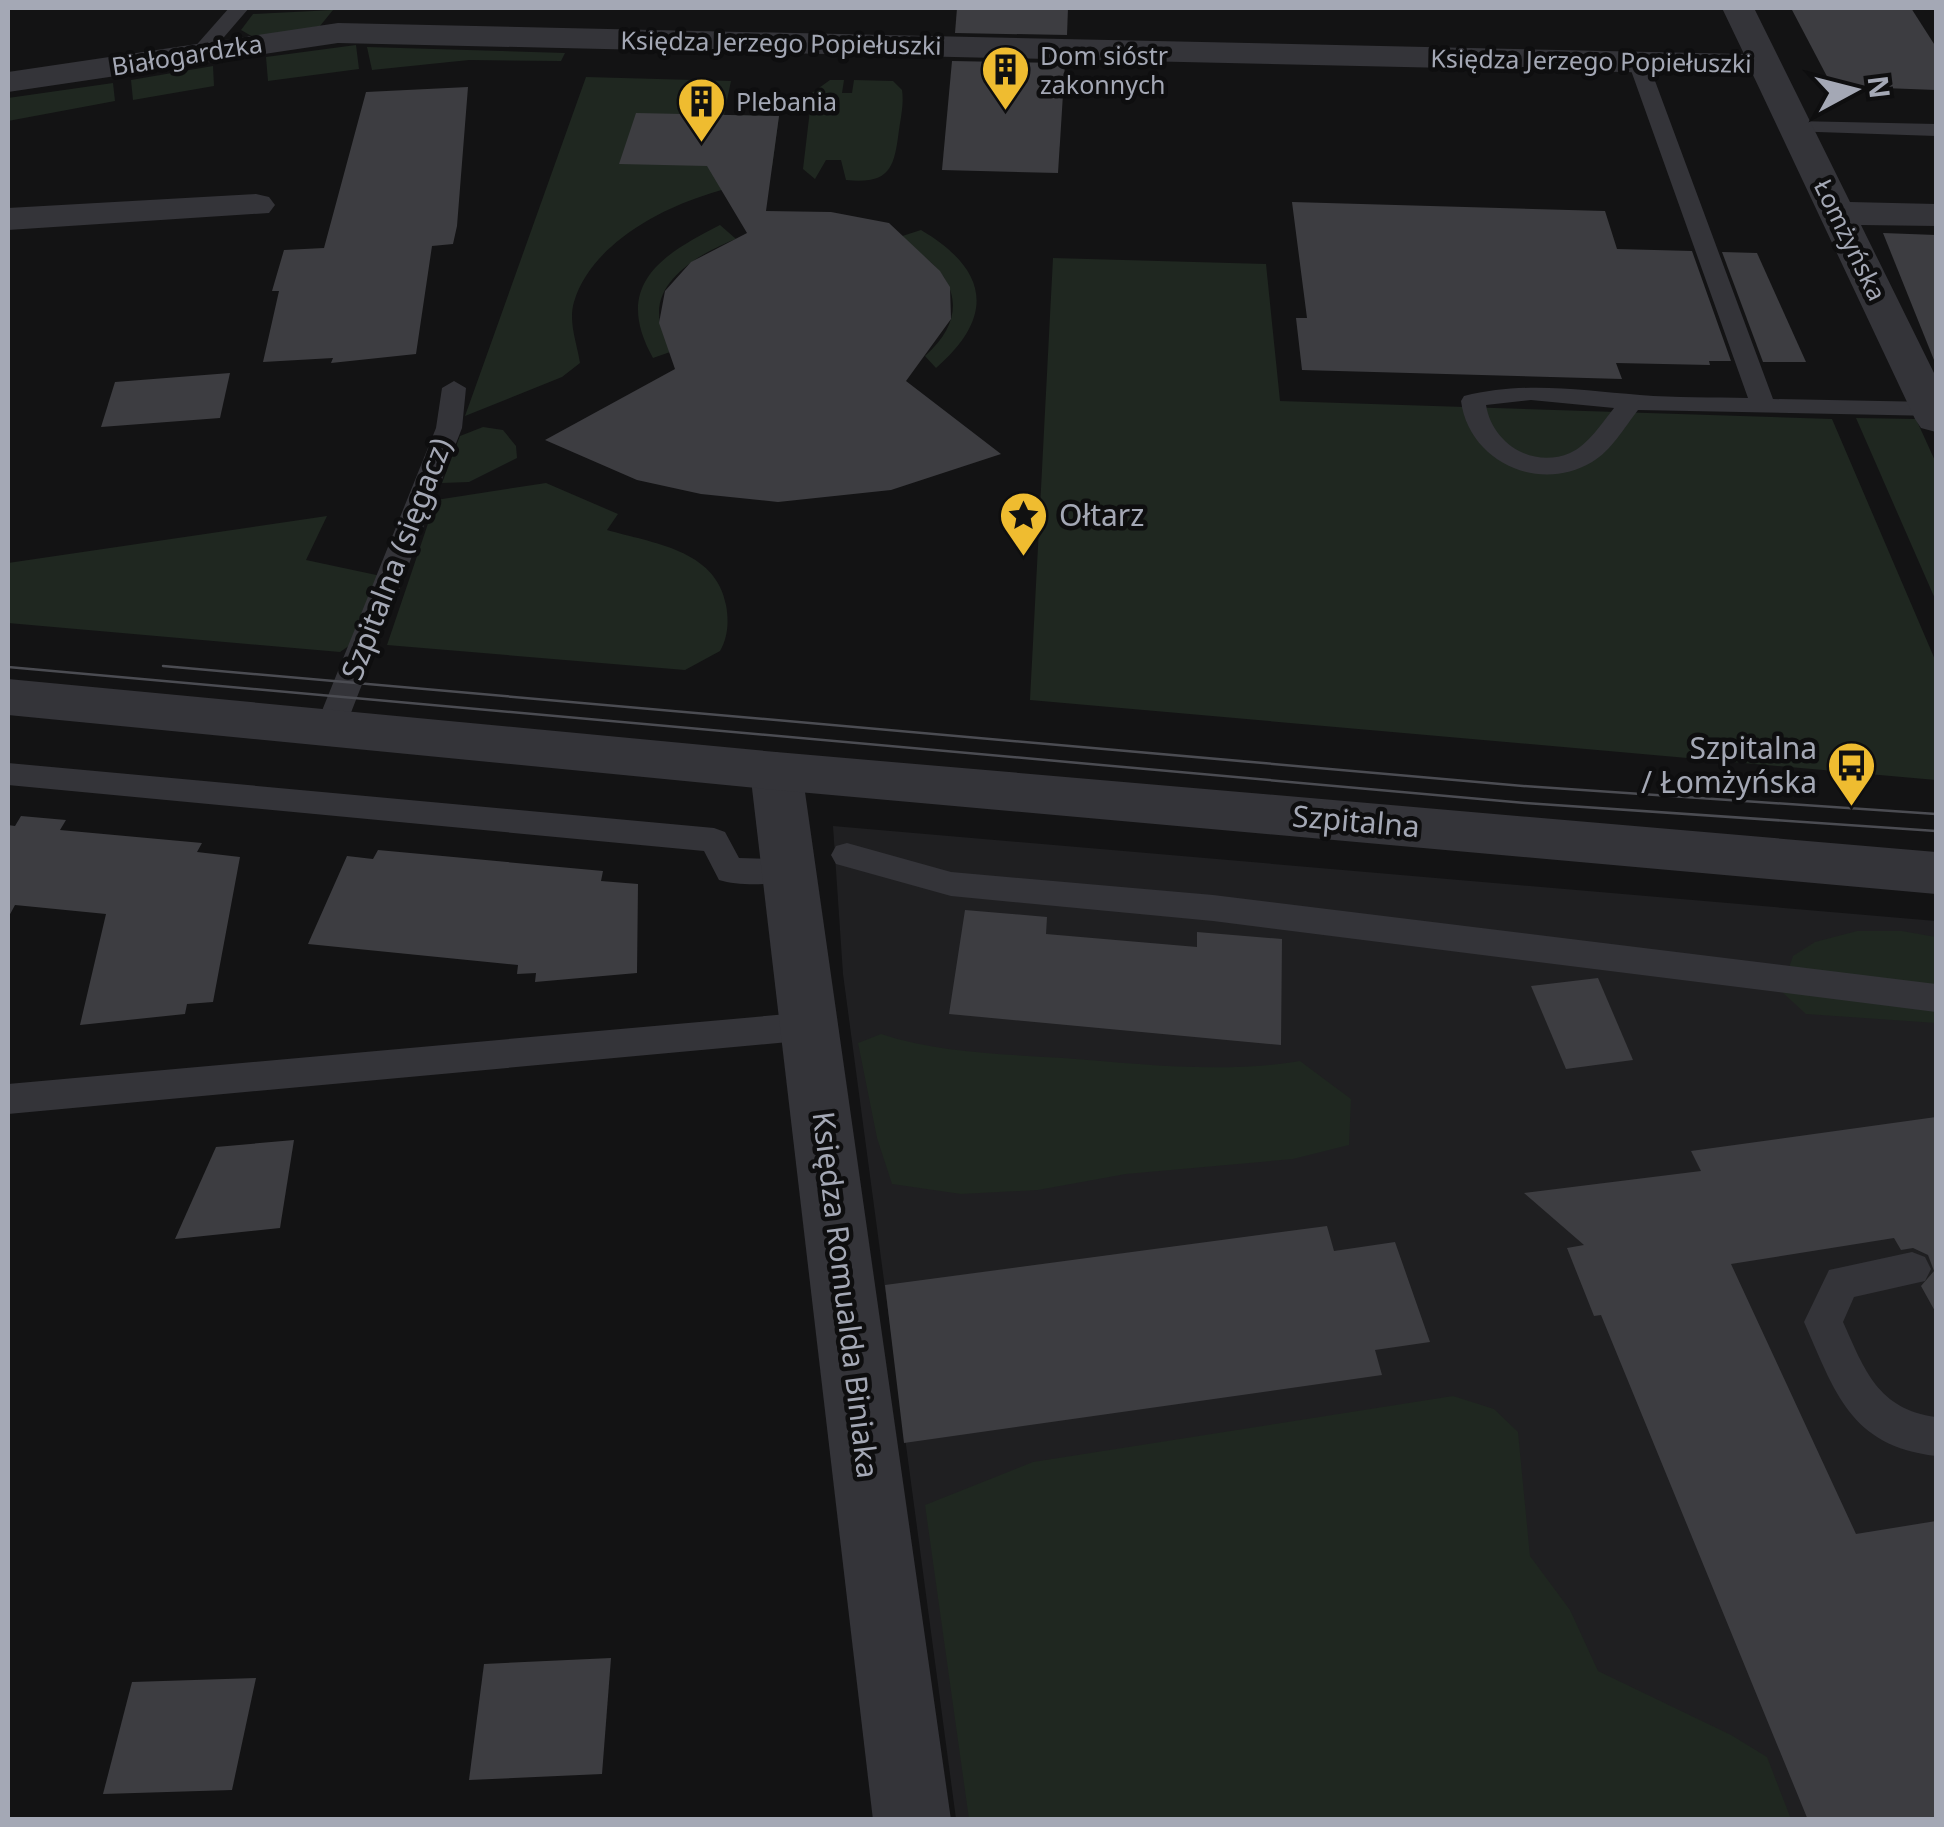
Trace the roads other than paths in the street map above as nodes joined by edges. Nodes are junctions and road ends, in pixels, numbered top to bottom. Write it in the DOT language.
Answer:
graph roads {
  1 [pos="239,8"];
  2 [pos="1738,8"];
  3 [pos="345,20"];
  4 [pos="199,54"];
  5 [pos="1638,62"];
  6 [pos="1765,64"];
  7 [pos="8,82"];
  8 [pos="1795,127"];
  9 [pos="1936,130"];
  10 [pos="256,205"];
  11 [pos="1837,213"];
  12 [pos="1936,215"];
  13 [pos="8,219"];
  14 [pos="454,388"];
  15 [pos="1632,402"];
  16 [pos="1763,406"];
  17 [pos="1934,414"];
  18 [pos="8,697"];
  19 [pos="330,728"];
  20 [pos="776,772"];
  21 [pos="8,774"];
  22 [pos="818,862"];
  23 [pos="1936,873"];
  24 [pos="1936,998"];
  25 [pos="810,1026"];
  26 [pos="8,1099"];
  27 [pos="1912,1269"];
  28 [pos="1936,1436"];
  29 [pos="912,1820"];
  1 -- 4 [label="lane"];
  2 -- 6 [label="street, Łomżyńska"];
  3 -- 4 [label="street, Białogardzka"];
  3 -- 5 [label="street, Księdza Jerzego Popiełuszki"];
  4 -- 7 [label="street, Białogardzka"];
  5 -- 6 [label="street, Księdza Jerzego Popiełuszki"];
  5 -- 16 [label="lane"];
  6 -- 8 [label="street, Łomżyńska"];
  8 -- 9 [label="lane"];
  8 -- 11 [label="street, Łomżyńska"];
  10 -- 13 [label="street"];
  11 -- 12 [label="street"];
  11 -- 17 [label="street, Łomżyńska"];
  14 -- 19 [label="lane, Szpitalna (sięgacz)"];
  15 -- 15 [label="lane"];
  15 -- 16 [label="lane"];
  16 -- 17 [label="lane"];
  18 -- 19 [label="street, Szpitalna"];
  19 -- 20 [label="street, Szpitalna"];
  20 -- 22 [label="street, Księdza Romualda Biniaka"];
  20 -- 23 [label="street, Szpitalna"];
  21 -- 22 [label="lane"];
  22 -- 24 [label="lane"];
  22 -- 25 [label="street, Księdza Romualda Biniaka"];
  25 -- 26 [label="lane"];
  25 -- 29 [label="street, Księdza Romualda Biniaka"];
  27 -- 28 [label="lane"];
}
